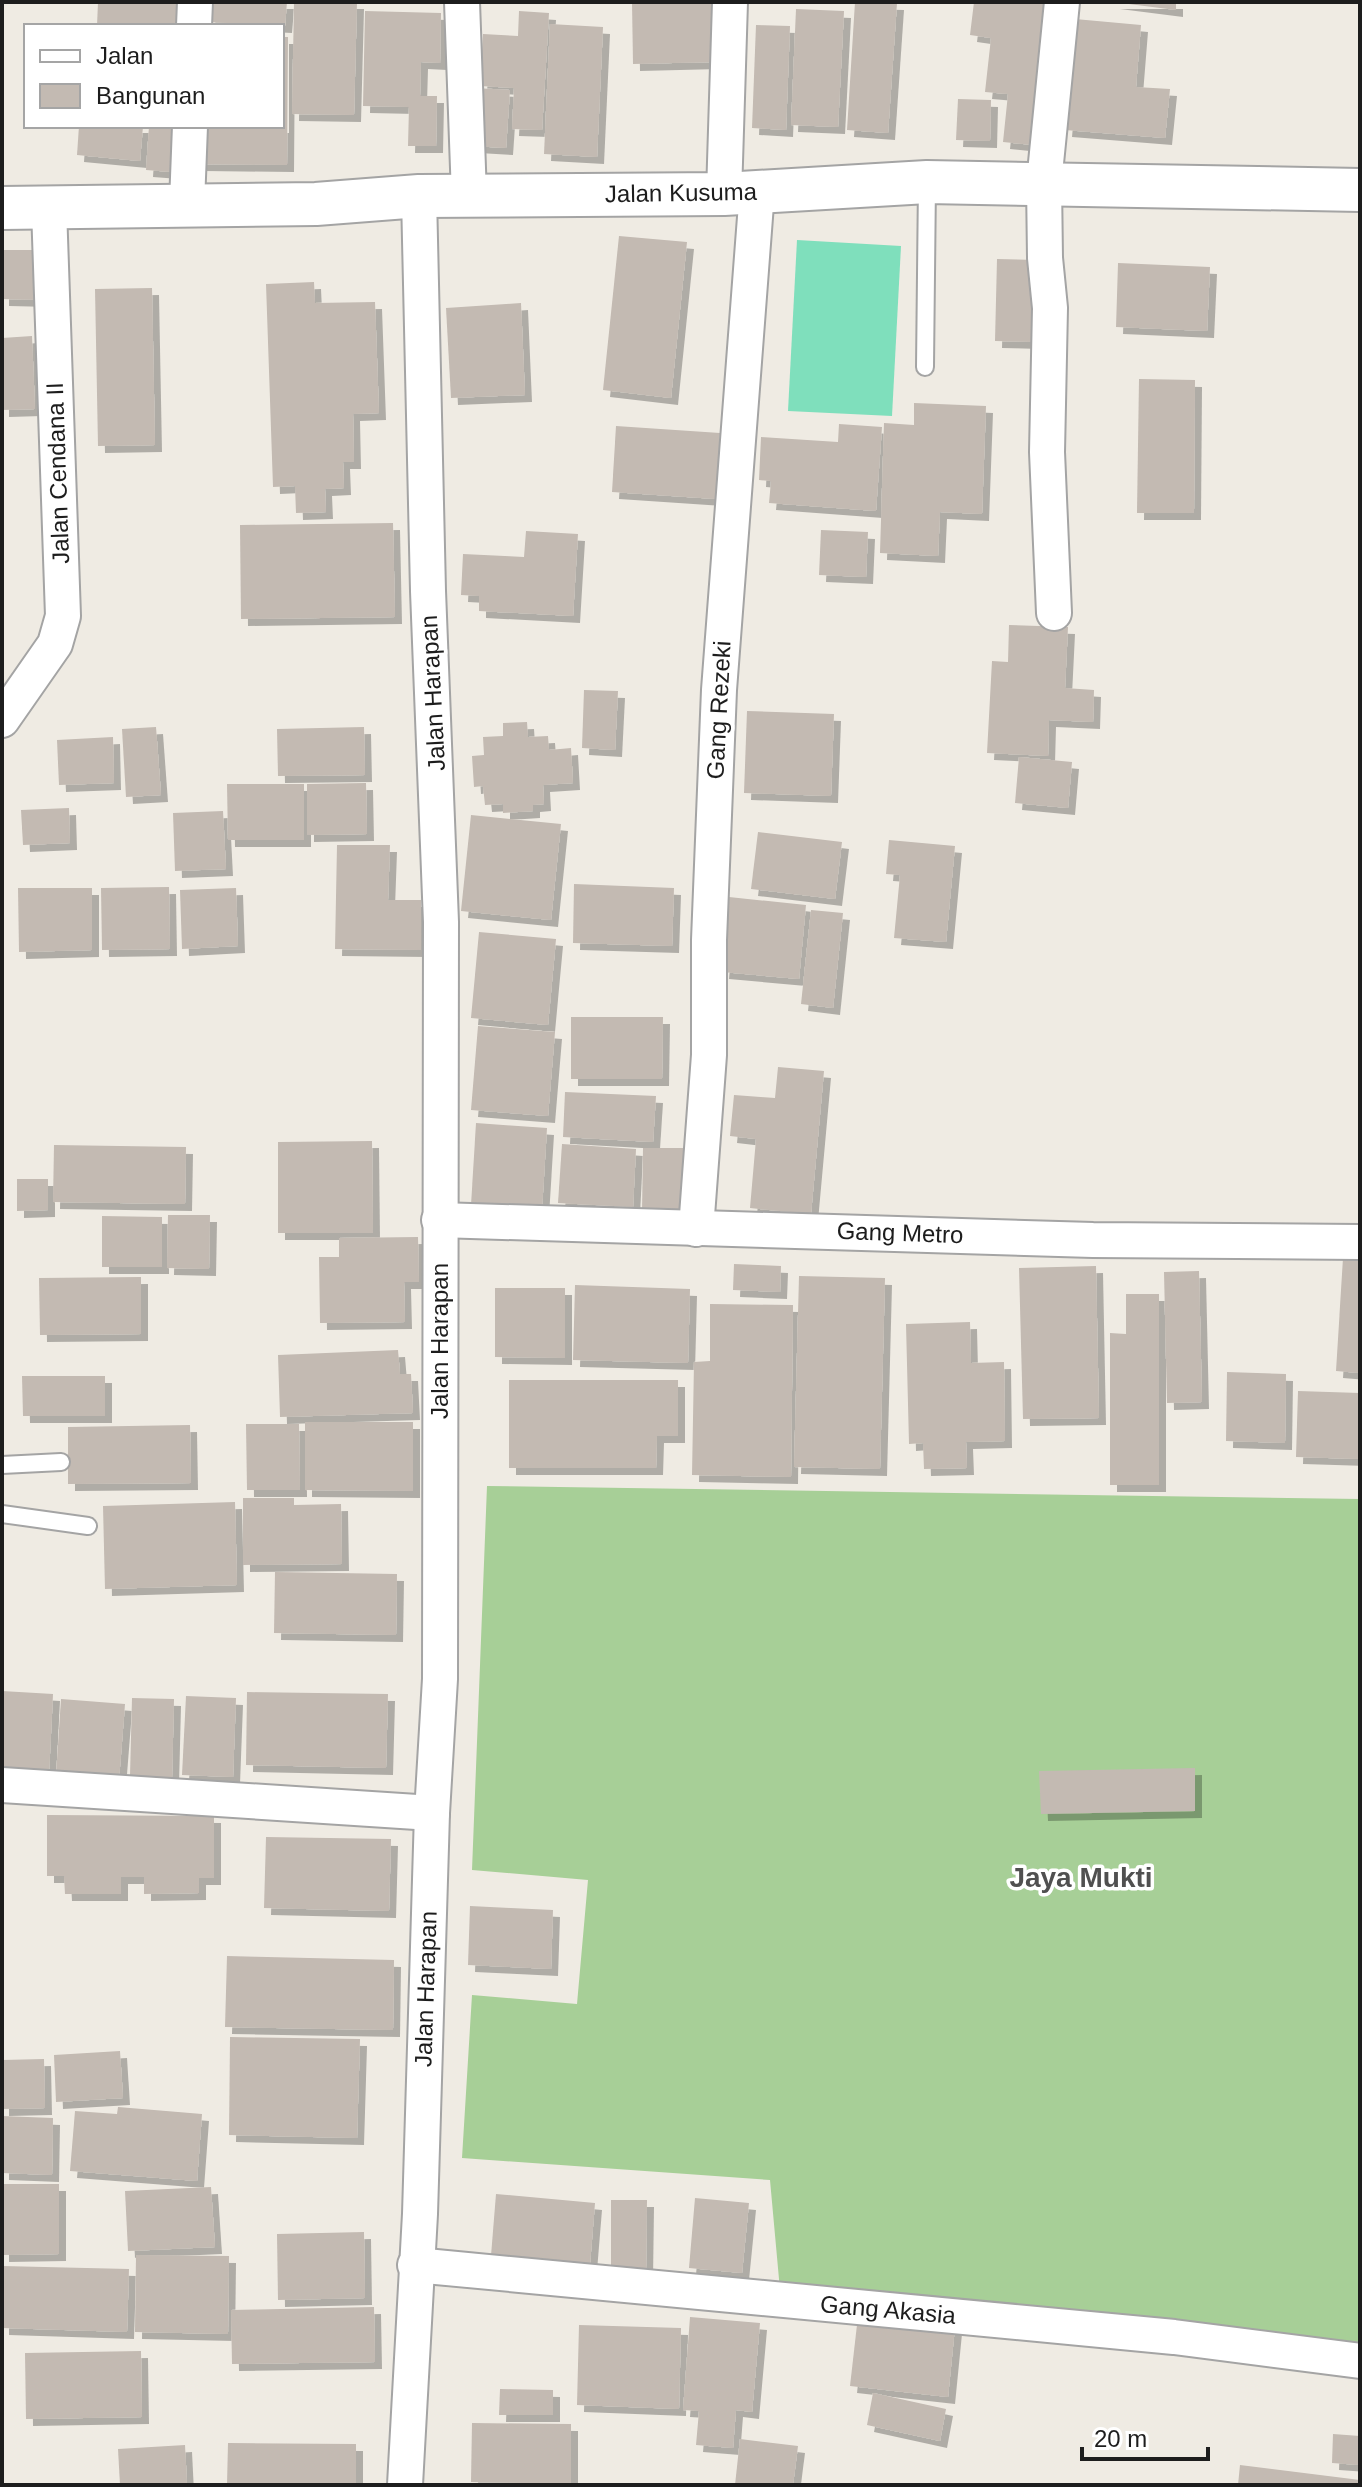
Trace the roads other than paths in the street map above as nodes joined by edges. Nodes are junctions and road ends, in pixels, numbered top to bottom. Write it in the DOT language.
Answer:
graph roads {
  1 [pos="195,2"];
  2 [pos="462,2"];
  3 [pos="730,2"];
  4 [pos="1062,2"];
  5 [pos="194,24"];
  6 [pos="190,128"];
  7 [pos="927,182"];
  8 [pos="1044,183"];
  9 [pos="1360,190"];
  10 [pos="741,192"];
  11 [pos="419,196"];
  12 [pos="469,196"];
  13 [pos="187,203"];
  14 [pos="2,208"];
  15 [pos="49,208"];
  16 [pos="925,367"];
  17 [pos="1054,613"];
  18 [pos="2,720"];
  19 [pos="439,1220"];
  20 [pos="696,1229"];
  21 [pos="1360,1242"];
  22 [pos="61,1462"];
  23 [pos="2,1465"];
  24 [pos="2,1514"];
  25 [pos="88,1526"];
  26 [pos="2,1785"];
  27 [pos="432,1813"];
  28 [pos="415,2265"];
  29 [pos="1360,2361"];
  30 [pos="405,2485"];
  1 -- 5 [label="street"];
  2 -- 12 [label="street"];
  3 -- 10 [label="street, Gang Rezeki"];
  4 -- 8 [label="street"];
  6 -- 13 [label="street"];
  7 -- 8 [label="street, Jalan Kusuma"];
  7 -- 10 [label="street, Jalan Kusuma"];
  7 -- 16 [label="lane"];
  8 -- 9 [label="street, Jalan Kusuma"];
  8 -- 17 [label="street"];
  10 -- 12 [label="street, Jalan Kusuma"];
  10 -- 20 [label="street, Gang Rezeki"];
  11 -- 12 [label="street, Jalan Kusuma"];
  11 -- 13 [label="street, Jalan Kusuma"];
  11 -- 19 [label="street, Jalan Harapan"];
  13 -- 15 [label="street, Jalan Kusuma"];
  14 -- 15 [label="street, Jalan Kusuma"];
  15 -- 18 [label="street, Jalan Cendana II"];
  19 -- 20 [label="street, Gang Metro"];
  19 -- 27 [label="street, Jalan Harapan"];
  20 -- 21 [label="street, Gang Metro"];
  22 -- 23 [label="lane"];
  24 -- 25 [label="lane"];
  26 -- 27 [label="street"];
  27 -- 28 [label="street, Jalan Harapan"];
  28 -- 29 [label="street, Gang Akasia"];
  28 -- 30 [label="street, Jalan Harapan"];
}
